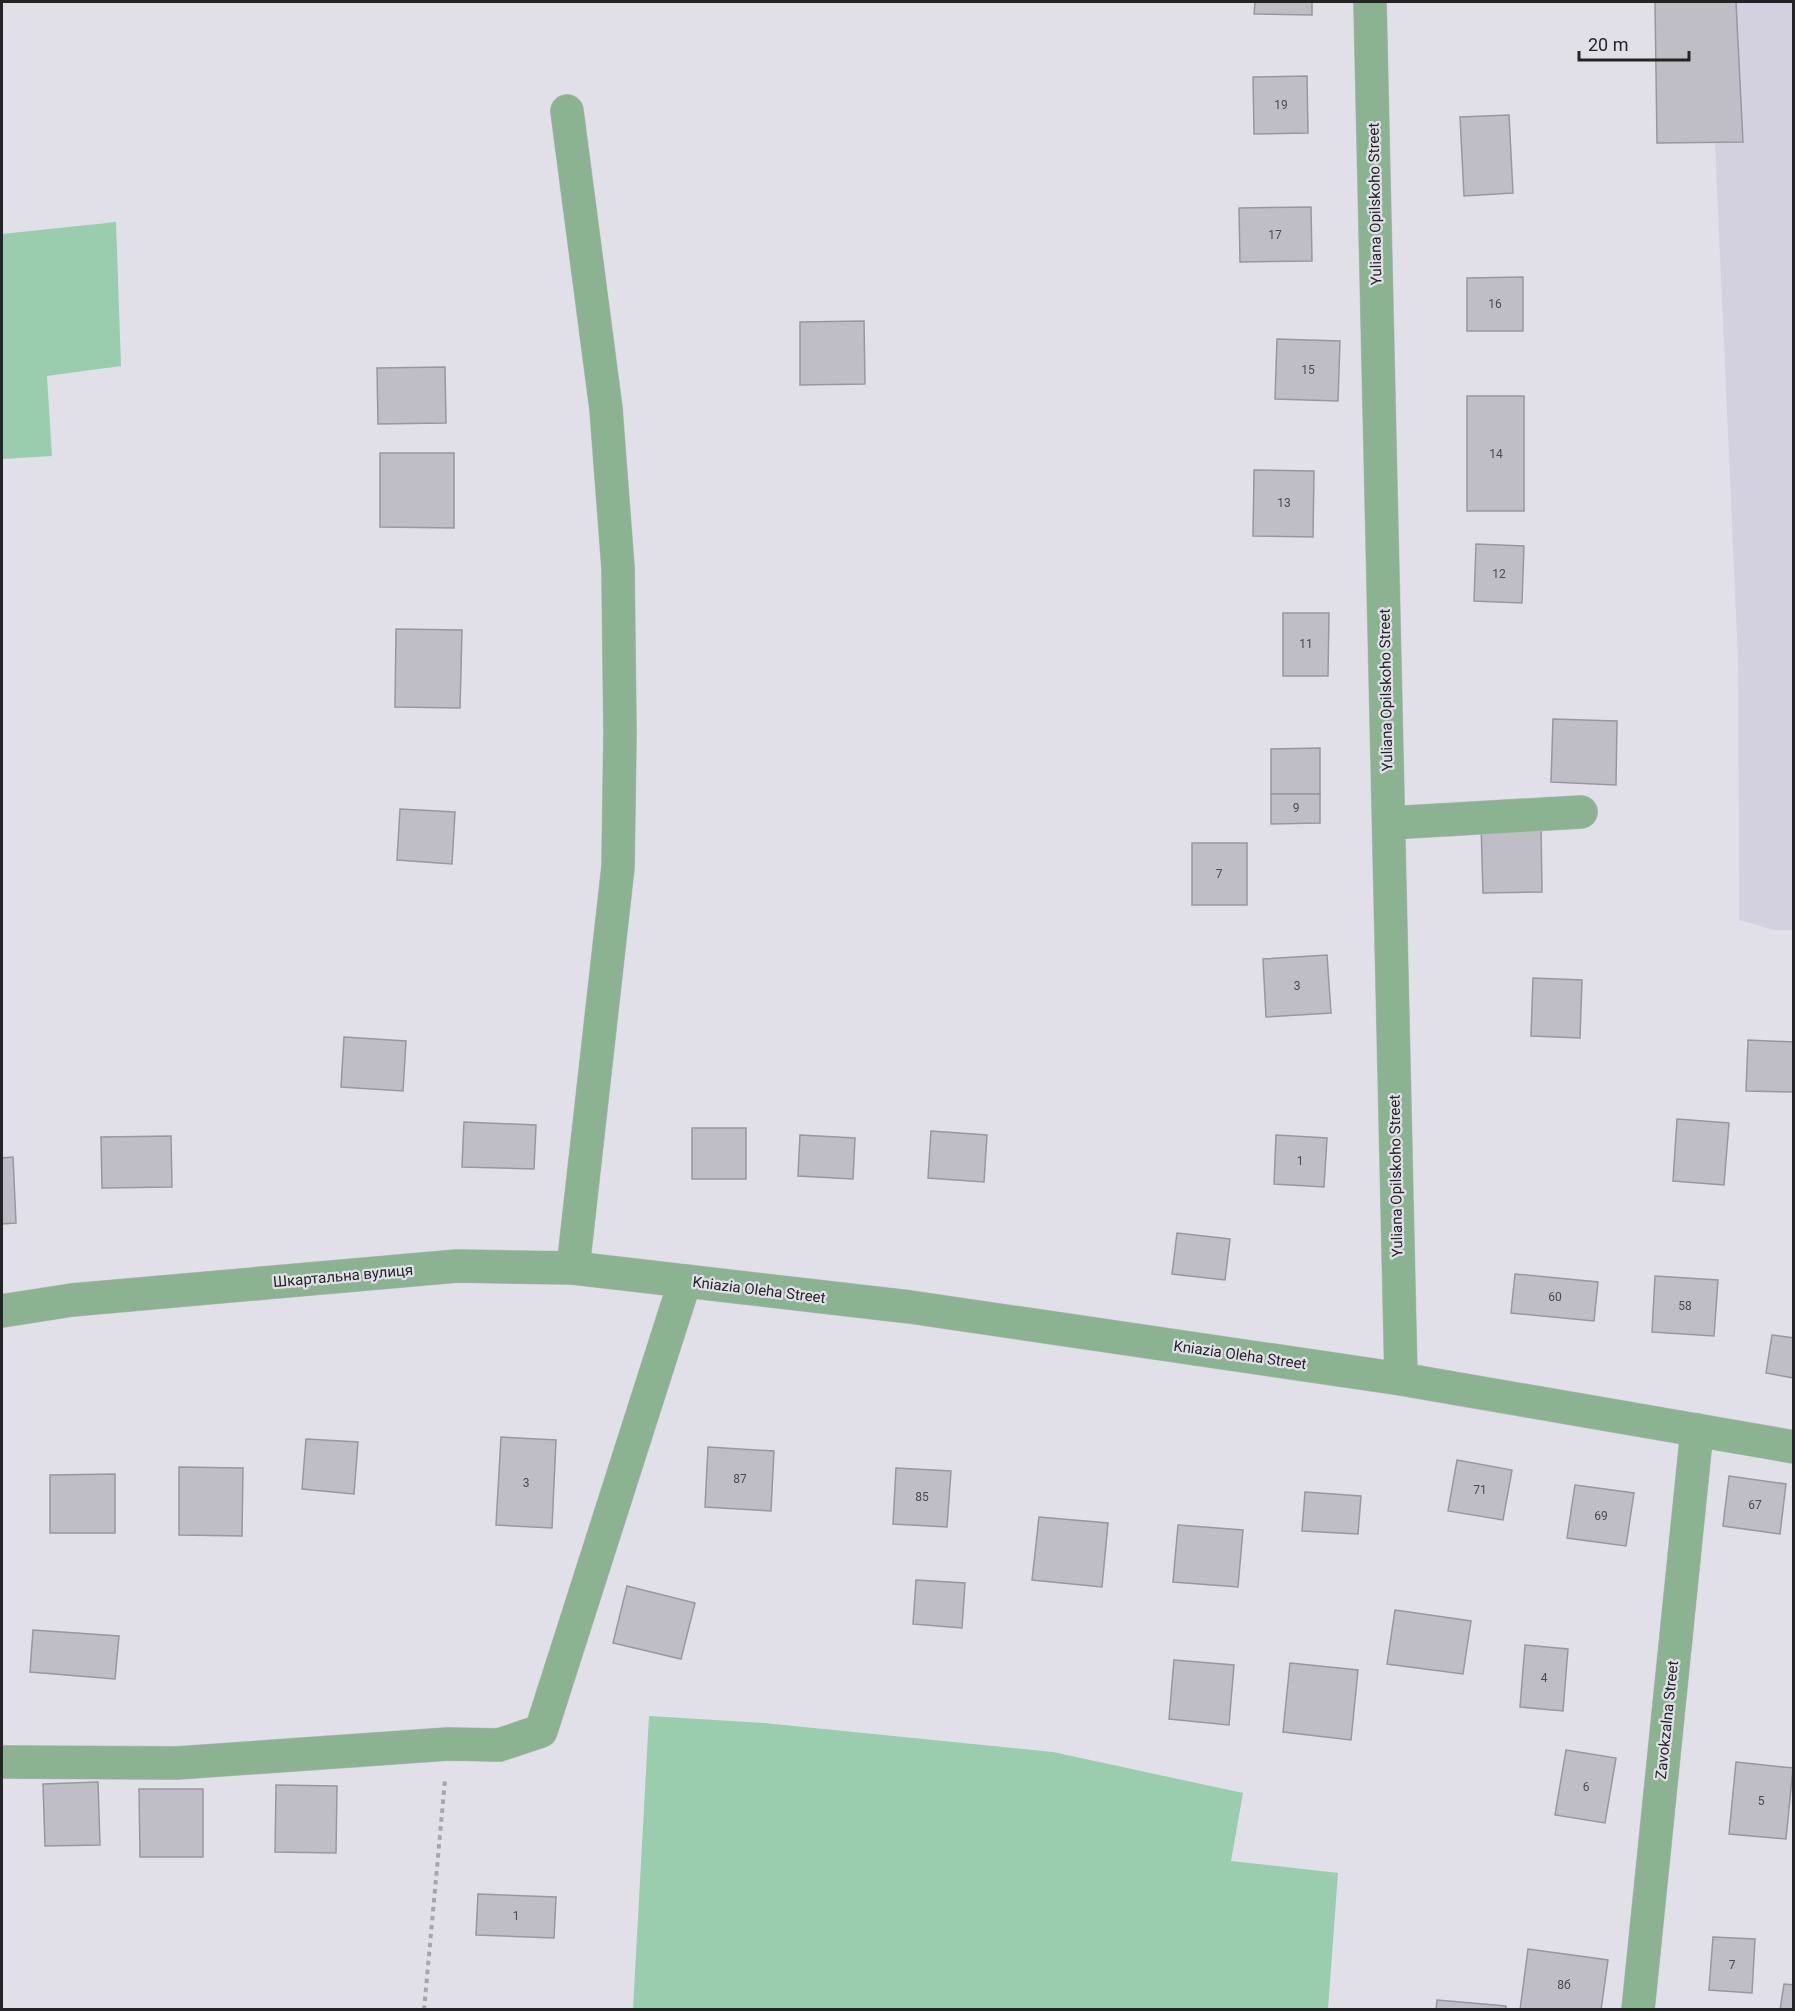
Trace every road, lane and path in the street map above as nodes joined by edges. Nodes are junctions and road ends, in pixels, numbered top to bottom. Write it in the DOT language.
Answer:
graph roads {
  1 [pos="1370,2"];
  2 [pos="567,111"];
  3 [pos="1581,812"];
  4 [pos="1389,823"];
  5 [pos="573,1268"];
  6 [pos="685,1281"];
  7 [pos="2,1311"];
  8 [pos="1401,1379"];
  9 [pos="1697,1430"];
  10 [pos="1794,1447"];
  11 [pos="448,1744"];
  12 [pos="2,1762"];
  13 [pos="424,2010"];
  14 [pos="1638,2010"];
  1 -- 4 [label="street, Yuliana Opilskoho Street"];
  2 -- 5 [label="street"];
  3 -- 4 [label="street"];
  4 -- 8 [label="street, Yuliana Opilskoho Street"];
  5 -- 6 [label="street, Шкартальна вулиця"];
  5 -- 7 [label="street, Шкартальна вулиця"];
  6 -- 8 [label="street, Kniazia Oleha Street"];
  6 -- 11 [label="street"];
  8 -- 9 [label="street, Kniazia Oleha Street"];
  9 -- 10 [label="street, Kniazia Oleha Street"];
  9 -- 14 [label="street, Zavokzalna Street"];
  11 -- 12 [label="street"];
  11 -- 13 [label="path"];
}
